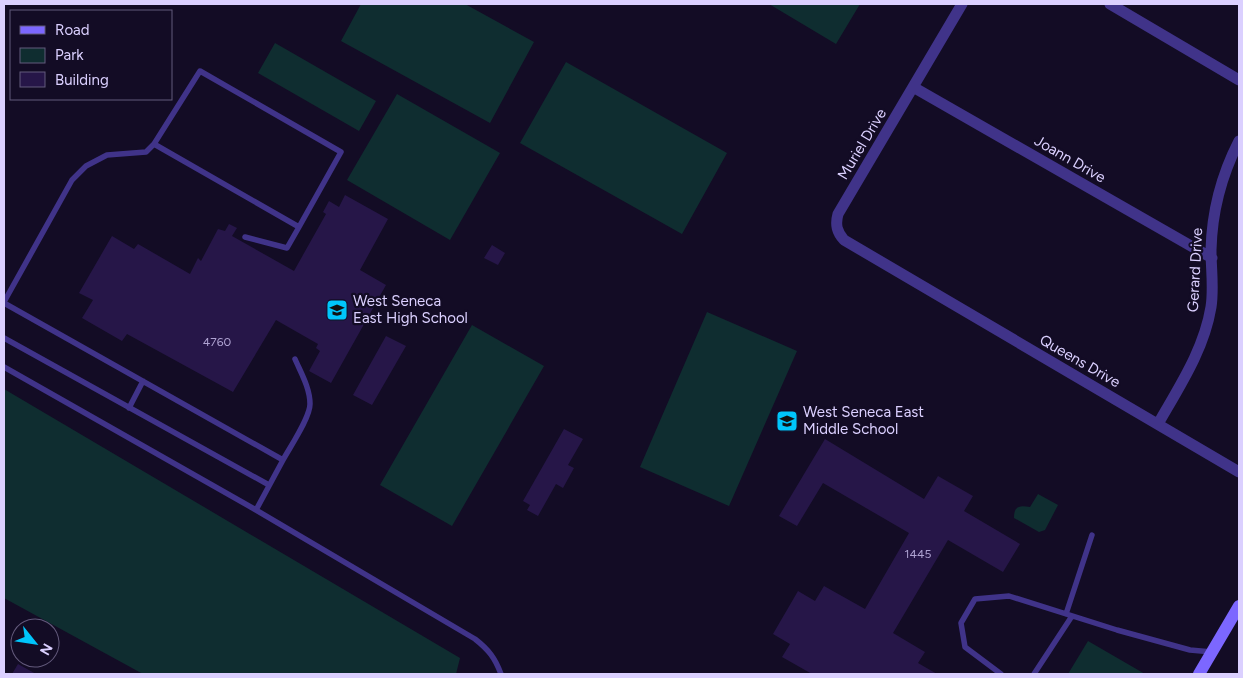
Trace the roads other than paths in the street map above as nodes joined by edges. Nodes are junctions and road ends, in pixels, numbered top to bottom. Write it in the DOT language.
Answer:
graph roads {
  1 [pos="962,4"];
  2 [pos="1110,4"];
  3 [pos="1239,80"];
  4 [pos="913,87"];
  5 [pos="1239,141"];
  6 [pos="154,144"];
  7 [pos="299,227"];
  8 [pos="245,237"];
  9 [pos="1212,258"];
  10 [pos="905,276"];
  11 [pos="4,302"];
  12 [pos="4,338"];
  13 [pos="295,359"];
  14 [pos="4,367"];
  15 [pos="143,381"];
  16 [pos="129,408"];
  17 [pos="1158,424"];
  18 [pos="283,460"];
  19 [pos="1239,472"];
  20 [pos="269,486"];
  21 [pos="256,510"];
  22 [pos="1092,535"];
  23 [pos="1239,606"];
  24 [pos="1069,615"];
  25 [pos="1212,652"];
  26 [pos="501,674"];
  27 [pos="1001,674"];
  28 [pos="1034,674"];
  29 [pos="1199,674"];
  1 -- 4 [label="street, Muriel Drive"];
  2 -- 3 [label="street"];
  4 -- 9 [label="street, Joann Drive"];
  4 -- 10 [label="street, Muriel Drive"];
  5 -- 9 [label="street, Gerard Drive"];
  6 -- 7 [label="lane"];
  6 -- 7 [label="lane"];
  6 -- 11 [label="lane"];
  7 -- 8 [label="lane"];
  9 -- 17 [label="street, Gerard Drive"];
  10 -- 17 [label="street, Queens Drive"];
  11 -- 15 [label="lane"];
  12 -- 16 [label="lane"];
  13 -- 18 [label="lane"];
  14 -- 21 [label="lane"];
  15 -- 16 [label="lane"];
  15 -- 18 [label="lane"];
  16 -- 20 [label="lane"];
  17 -- 19 [label="street, Queens Drive"];
  18 -- 20 [label="lane"];
  20 -- 21 [label="lane"];
  21 -- 26 [label="lane"];
  22 -- 24 [label="lane"];
  23 -- 25 [label="main road"];
  24 -- 25 [label="lane"];
  24 -- 27 [label="lane"];
  24 -- 28 [label="lane"];
  25 -- 29 [label="main road"];
}
